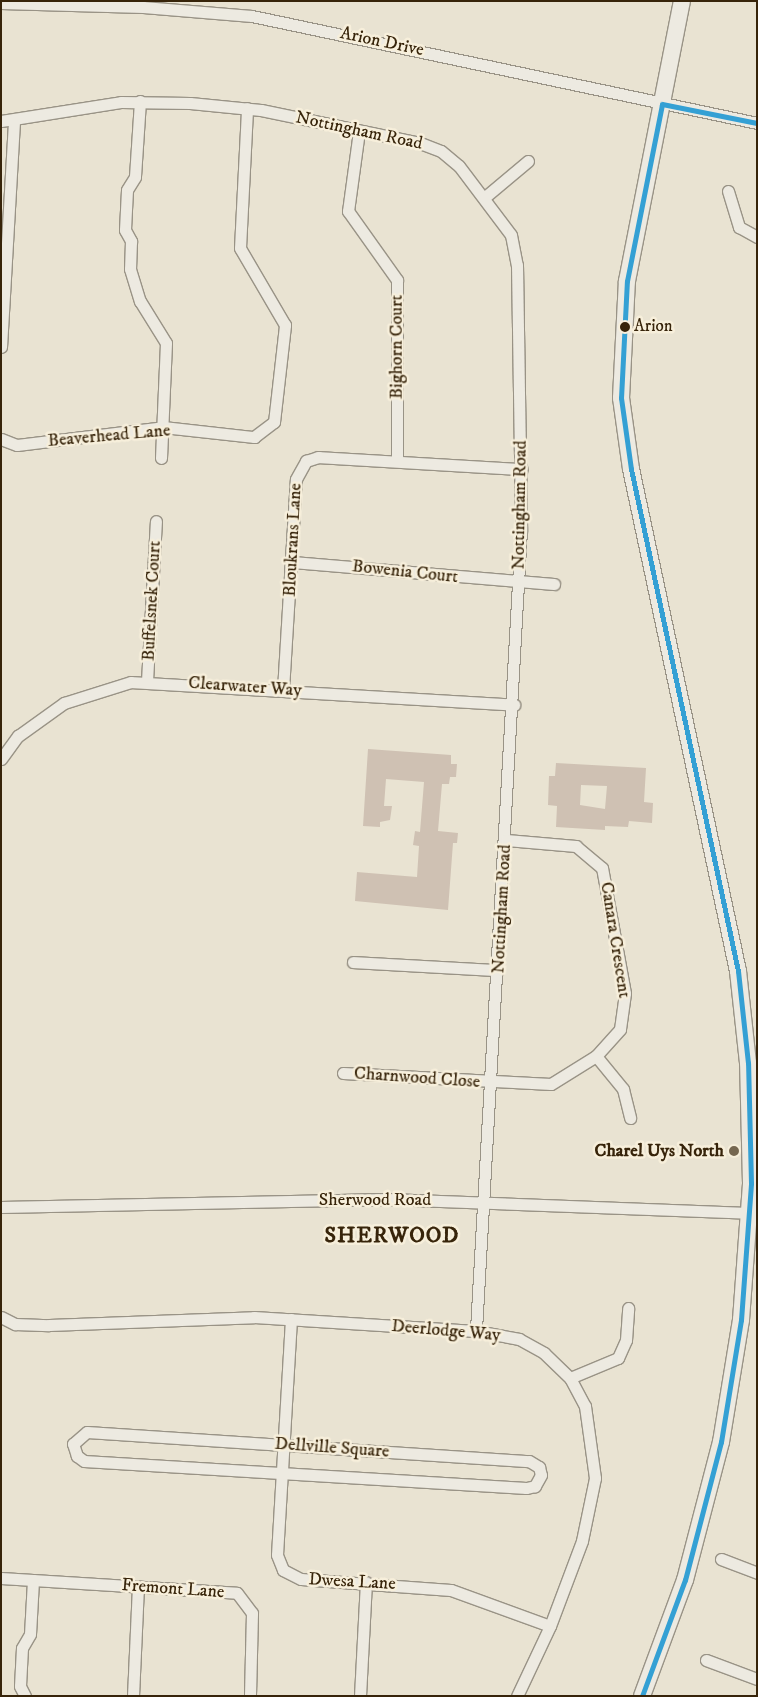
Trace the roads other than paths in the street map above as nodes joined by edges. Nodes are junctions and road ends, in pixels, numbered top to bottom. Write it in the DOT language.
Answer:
graph roads {
  1 [pos="682,1"];
  2 [pos="1,3"];
  3 [pos="77,3"];
  4 [pos="140,101"];
  5 [pos="662,104"];
  6 [pos="247,108"];
  7 [pos="14,119"];
  8 [pos="1,121"];
  9 [pos="757,122"];
  10 [pos="359,130"];
  11 [pos="528,160"];
  12 [pos="728,191"];
  13 [pos="485,197"];
  14 [pos="757,237"];
  15 [pos="1,347"];
  16 [pos="163,427"];
  17 [pos="1,439"];
  18 [pos="161,458"];
  19 [pos="397,461"];
  20 [pos="522,469"];
  21 [pos="156,521"];
  22 [pos="292,562"];
  23 [pos="518,582"];
  24 [pos="554,584"];
  25 [pos="147,681"];
  26 [pos="283,690"];
  27 [pos="514,705"];
  28 [pos="1,758"];
  29 [pos="506,840"];
  30 [pos="353,962"];
  31 [pos="498,970"];
  32 [pos="596,1056"];
  33 [pos="343,1074"];
  34 [pos="491,1082"];
  35 [pos="630,1118"];
  36 [pos="484,1202"];
  37 [pos="1,1207"];
  38 [pos="753,1213"];
  39 [pos="628,1308"];
  40 [pos="1,1317"];
  41 [pos="291,1319"];
  42 [pos="476,1331"];
  43 [pos="570,1378"];
  44 [pos="284,1445"];
  45 [pos="282,1474"];
  46 [pos="720,1559"];
  47 [pos="757,1573"];
  48 [pos="1,1578"];
  49 [pos="33,1580"];
  50 [pos="366,1582"];
  51 [pos="138,1587"];
  52 [pos="550,1626"];
  53 [pos="706,1660"];
  54 [pos="757,1679"];
  55 [pos="25,1696"];
  56 [pos="133,1696"];
  57 [pos="250,1696"];
  58 [pos="360,1696"];
  59 [pos="517,1696"];
  60 [pos="642,1696"];
  1 -- 5 [label="main road"];
  2 -- 3 [label="street, Arion Drive"];
  3 -- 5 [label="street, Arion Drive"];
  4 -- 6 [label="street, Nottingham Road"];
  4 -- 7 [label="street, Nottingham Road"];
  4 -- 16 [label="street"];
  5 -- 9 [label="street, Arion Drive"];
  5 -- 38 [label="main road"];
  6 -- 10 [label="street, Nottingham Road"];
  6 -- 16 [label="street, Beaverhead Lane"];
  7 -- 8 [label="street, Nottingham Road"];
  7 -- 15 [label="street"];
  10 -- 13 [label="street, Nottingham Road"];
  10 -- 19 [label="street, Bighorn Court"];
  11 -- 13 [label="street"];
  12 -- 14 [label="street"];
  13 -- 20 [label="street, Nottingham Road"];
  16 -- 17 [label="street, Beaverhead Lane"];
  16 -- 18 [label="street"];
  19 -- 20 [label="street, Bloukrans Lane"];
  19 -- 22 [label="street, Bloukrans Lane"];
  20 -- 23 [label="street, Nottingham Road"];
  21 -- 25 [label="street, Buffelsnek Court"];
  22 -- 23 [label="street, Bowenia Court"];
  22 -- 26 [label="street, Bloukrans Lane"];
  23 -- 24 [label="street, Bowenia Court"];
  23 -- 27 [label="street, Nottingham Road"];
  25 -- 26 [label="street, Clearwater Way"];
  25 -- 28 [label="street, Clearwater Way"];
  26 -- 27 [label="street, Clearwater Way"];
  27 -- 29 [label="street, Nottingham Road"];
  29 -- 31 [label="street, Nottingham Road"];
  29 -- 32 [label="street, Canara Crescent"];
  30 -- 31 [label="street"];
  31 -- 34 [label="street, Nottingham Road"];
  32 -- 34 [label="street, Canara Crescent"];
  32 -- 35 [label="street"];
  33 -- 34 [label="street, Charnwood Close"];
  34 -- 36 [label="street, Nottingham Road"];
  36 -- 37 [label="street, Sherwood Road"];
  36 -- 38 [label="street, Sherwood Road"];
  36 -- 42 [label="street, Nottingham Road"];
  38 -- 60 [label="main road"];
  39 -- 43 [label="street"];
  40 -- 41 [label="street, Deerlodge Way"];
  41 -- 42 [label="street, Deerlodge Way"];
  41 -- 44 [label="street, Dwesa Lane"];
  42 -- 43 [label="street, Deerlodge Way"];
  43 -- 52 [label="street, Deerlodge Way"];
  44 -- 45 [label="street, Dwesa Lane"];
  44 -- 45 [label="street, Dellville Square"];
  44 -- 45 [label="street, Dellville Square"];
  45 -- 50 [label="street, Dwesa Lane"];
  46 -- 47 [label="street"];
  48 -- 49 [label="street, Fremont Lane"];
  49 -- 51 [label="street, Fremont Lane"];
  49 -- 55 [label="street"];
  50 -- 52 [label="street, Dwesa Lane"];
  50 -- 58 [label="street"];
  51 -- 56 [label="street"];
  51 -- 57 [label="street, Fremont Lane"];
  52 -- 59 [label="street, Deerlodge Way"];
  53 -- 54 [label="street"];
}
